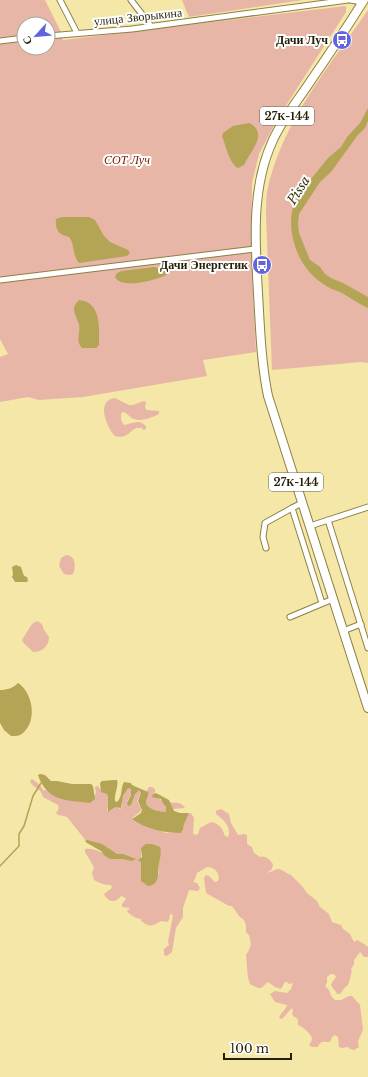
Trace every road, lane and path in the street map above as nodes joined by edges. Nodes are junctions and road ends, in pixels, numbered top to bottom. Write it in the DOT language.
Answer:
graph roads {
  1 [pos="60,0"];
  2 [pos="131,0"];
  3 [pos="349,0"];
  4 [pos="363,1"];
  5 [pos="151,26"];
  6 [pos="77,33"];
  7 [pos="56,35"];
  8 [pos="16,39"];
  9 [pos="0,41"];
  10 [pos="255,248"];
  11 [pos="0,280"];
  12 [pos="302,503"];
  13 [pos="368,507"];
  14 [pos="292,508"];
  15 [pos="328,520"];
  16 [pos="310,526"];
  17 [pos="266,548"];
  18 [pos="333,599"];
  19 [pos="322,603"];
  20 [pos="290,617"];
  21 [pos="361,624"];
  22 [pos="343,631"];
  23 [pos="368,648"];
  24 [pos="368,708"];
  1 -- 6 [label="street"];
  2 -- 5 [label="street"];
  3 -- 4 [label="street, улица Зворыкина"];
  3 -- 5 [label="street, улица Зворыкина"];
  4 -- 10 [label="main road, 27К-144"];
  5 -- 6 [label="street, улица Зворыкина"];
  6 -- 7 [label="street, улица Зворыкина"];
  8 -- 9 [label="street"];
  10 -- 11 [label="street"];
  10 -- 12 [label="main road, 27К-144"];
  12 -- 14 [label="street"];
  12 -- 16 [label="main road, 27К-144"];
  13 -- 15 [label="street"];
  14 -- 17 [label="street"];
  14 -- 19 [label="street"];
  15 -- 16 [label="street"];
  15 -- 21 [label="street"];
  16 -- 18 [label="main road, 27К-144"];
  18 -- 19 [label="street"];
  18 -- 22 [label="main road, 27К-144"];
  19 -- 20 [label="street"];
  21 -- 22 [label="street"];
  21 -- 23 [label="street"];
  22 -- 24 [label="main road, 27К-144"];
}
